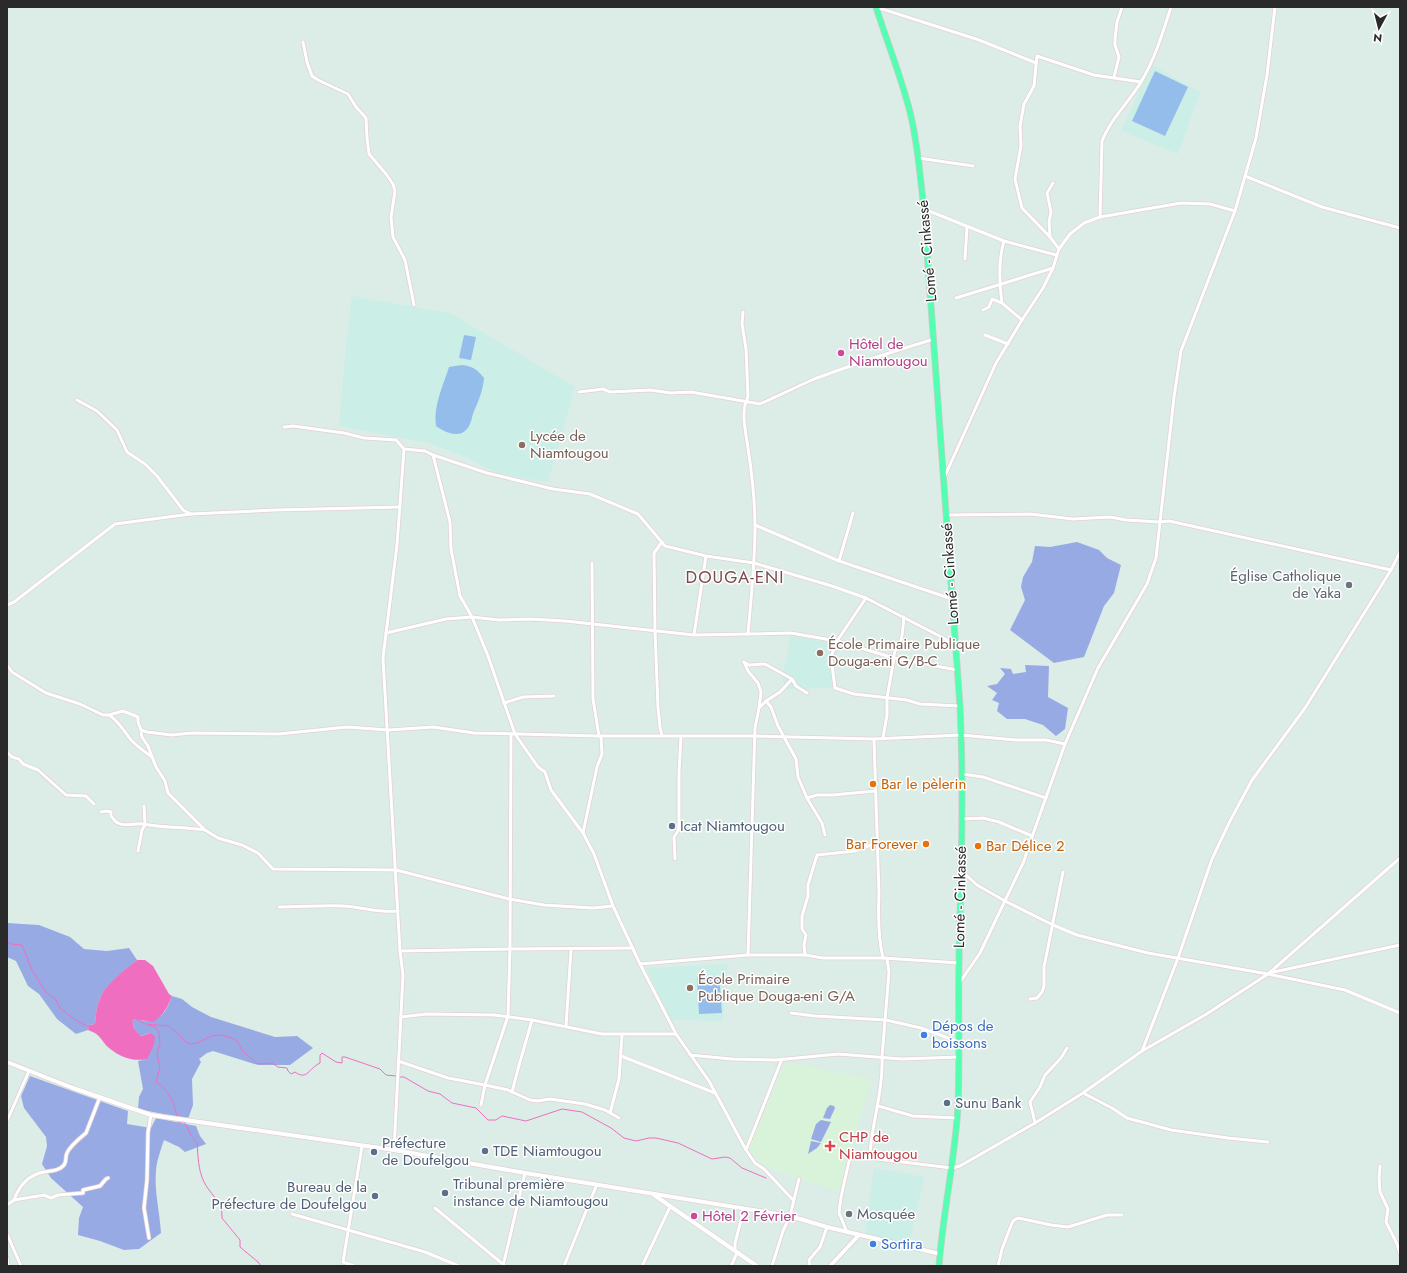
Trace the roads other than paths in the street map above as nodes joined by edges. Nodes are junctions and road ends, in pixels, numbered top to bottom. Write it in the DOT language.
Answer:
graph roads {
  1 [pos="876,7"];
  2 [pos="1122,7"];
  3 [pos="1171,7"];
  4 [pos="1275,7"];
  5 [pos="304,42"];
  6 [pos="1036,63"];
  7 [pos="1114,77"];
  8 [pos="1141,82"];
  9 [pos="918,158"];
  10 [pos="973,166"];
  11 [pos="1245,176"];
  12 [pos="1053,183"];
  13 [pos="924,209"];
  14 [pos="1235,211"];
  15 [pos="1100,217"];
  16 [pos="967,227"];
  17 [pos="1400,228"];
  18 [pos="1050,237"];
  19 [pos="1004,241"];
  20 [pos="1059,249"];
  21 [pos="1056,256"];
  22 [pos="965,259"];
  23 [pos="1053,268"];
  24 [pos="999,284"];
  25 [pos="956,298"];
  26 [pos="1002,303"];
  27 [pos="414,305"];
  28 [pos="984,310"];
  29 [pos="743,312"];
  30 [pos="1022,320"];
  31 [pos="984,335"];
  32 [pos="934,339"];
  33 [pos="1008,344"];
  34 [pos="579,392"];
  35 [pos="77,400"];
  36 [pos="746,402"];
  37 [pos="284,427"];
  38 [pos="404,449"];
  39 [pos="433,456"];
  40 [pos="944,480"];
  41 [pos="400,507"];
  42 [pos="853,513"];
  43 [pos="192,514"];
  44 [pos="946,515"];
  45 [pos="1160,522"];
  46 [pos="755,525"];
  47 [pos="662,542"];
  48 [pos="1400,552"];
  49 [pos="706,556"];
  50 [pos="839,560"];
  51 [pos="592,563"];
  52 [pos="754,563"];
  53 [pos="1391,570"];
  54 [pos="866,598"];
  55 [pos="952,599"];
  56 [pos="7,605"];
  57 [pos="472,617"];
  58 [pos="904,617"];
  59 [pos="593,625"];
  60 [pos="655,631"];
  61 [pos="386,633"];
  62 [pos="748,634"];
  63 [pos="694,635"];
  64 [pos="837,642"];
  65 [pos="955,644"];
  66 [pos="894,658"];
  67 [pos="7,665"];
  68 [pos="958,670"];
  69 [pos="792,679"];
  70 [pos="807,693"];
  71 [pos="554,696"];
  72 [pos="887,698"];
  73 [pos="766,701"];
  74 [pos="504,703"];
  75 [pos="960,706"];
  76 [pos="759,708"];
  77 [pos="109,715"];
  78 [pos="388,730"];
  79 [pos="141,733"];
  80 [pos="513,734"];
  81 [pos="961,735"];
  82 [pos="600,736"];
  83 [pos="662,736"];
  84 [pos="681,736"];
  85 [pos="754,736"];
  86 [pos="784,737"];
  87 [pos="883,738"];
  88 [pos="874,739"];
  89 [pos="1065,744"];
  90 [pos="7,752"];
  91 [pos="152,757"];
  92 [pos="962,774"];
  93 [pos="875,791"];
  94 [pos="807,798"];
  95 [pos="1046,798"];
  96 [pos="94,804"];
  97 [pos="144,806"];
  98 [pos="101,812"];
  99 [pos="961,819"];
  100 [pos="145,825"];
  101 [pos="205,830"];
  102 [pos="583,833"];
  103 [pos="825,835"];
  104 [pos="1032,836"];
  105 [pos="876,842"];
  106 [pos="138,851"];
  107 [pos="675,858"];
  108 [pos="1400,858"];
  109 [pos="396,870"];
  110 [pos="962,871"];
  111 [pos="1063,872"];
  112 [pos="509,899"];
  113 [pos="1005,901"];
  114 [pos="613,906"];
  115 [pos="279,907"];
  116 [pos="398,912"];
  117 [pos="1053,926"];
  118 [pos="1400,945"];
  119 [pos="633,948"];
  120 [pos="510,949"];
  121 [pos="571,950"];
  122 [pos="400,951"];
  123 [pos="748,955"];
  124 [pos="805,955"];
  125 [pos="885,958"];
  126 [pos="1178,958"];
  127 [pos="959,963"];
  128 [pos="640,964"];
  129 [pos="1268,974"];
  130 [pos="960,983"];
  131 [pos="1030,999"];
  132 [pos="791,1013"];
  133 [pos="1400,1013"];
  134 [pos="508,1016"];
  135 [pos="401,1017"];
  136 [pos="532,1020"];
  137 [pos="886,1020"];
  138 [pos="566,1026"];
  139 [pos="676,1034"];
  140 [pos="622,1035"];
  141 [pos="959,1042"];
  142 [pos="1067,1048"];
  143 [pos="1142,1051"];
  144 [pos="690,1055"];
  145 [pos="621,1056"];
  146 [pos="882,1057"];
  147 [pos="959,1057"];
  148 [pos="782,1059"];
  149 [pos="398,1061"];
  150 [pos="7,1062"];
  151 [pos="29,1071"];
  152 [pos="485,1085"];
  153 [pos="512,1092"];
  154 [pos="715,1093"];
  155 [pos="1083,1093"];
  156 [pos="100,1097"];
  157 [pos="481,1105"];
  158 [pos="878,1106"];
  159 [pos="610,1113"];
  160 [pos="151,1114"];
  161 [pos="619,1118"];
  162 [pos="957,1118"];
  163 [pos="7,1121"];
  164 [pos="1035,1123"];
  165 [pos="1268,1142"];
  166 [pos="362,1146"];
  167 [pos="394,1150"];
  168 [pos="746,1150"];
  169 [pos="870,1156"];
  170 [pos="1380,1166"];
  171 [pos="952,1168"];
  172 [pos="525,1173"];
  173 [pos="108,1178"];
  174 [pos="799,1178"];
  175 [pos="597,1184"];
  176 [pos="654,1195"];
  177 [pos="14,1200"];
  178 [pos="793,1200"];
  179 [pos="7,1205"];
  180 [pos="670,1207"];
  181 [pos="435,1208"];
  182 [pos="744,1209"];
  183 [pos="292,1214"];
  184 [pos="1122,1215"];
  185 [pos="790,1216"];
  186 [pos="827,1227"];
  187 [pos="349,1230"];
  188 [pos="847,1232"];
  189 [pos="7,1234"];
  190 [pos="859,1235"];
  191 [pos="149,1238"];
  192 [pos="736,1252"];
  193 [pos="940,1254"];
  194 [pos="1400,1254"];
  195 [pos="7,1258"];
  196 [pos="8,1266"];
  197 [pos="20,1266"];
  198 [pos="354,1266"];
  199 [pos="459,1266"];
  200 [pos="504,1266"];
  201 [pos="564,1266"];
  202 [pos="642,1266"];
  203 [pos="731,1266"];
  204 [pos="757,1266"];
  205 [pos="772,1266"];
  206 [pos="810,1266"];
  207 [pos="830,1266"];
  208 [pos="939,1266"];
  209 [pos="998,1266"];
  1 -- 6 [label="street"];
  1 -- 9 [label="highway, Lomé - Cinkassé"];
  2 -- 7 [label="street"];
  3 -- 8 [label="street"];
  4 -- 11 [label="street"];
  5 -- 27 [label="street"];
  6 -- 7 [label="street"];
  6 -- 18 [label="street"];
  7 -- 8 [label="street"];
  8 -- 15 [label="street"];
  9 -- 10 [label="street"];
  9 -- 13 [label="highway, Lomé - Cinkassé"];
  11 -- 14 [label="street"];
  11 -- 17 [label="street"];
  12 -- 18 [label="street"];
  13 -- 16 [label="street"];
  13 -- 32 [label="highway, Lomé - Cinkassé"];
  14 -- 15 [label="street"];
  14 -- 45 [label="street"];
  15 -- 20 [label="street"];
  16 -- 19 [label="street"];
  16 -- 22 [label="street"];
  18 -- 20 [label="street"];
  19 -- 21 [label="street"];
  19 -- 24 [label="street"];
  20 -- 21 [label="street"];
  21 -- 23 [label="street"];
  23 -- 24 [label="street"];
  23 -- 30 [label="street"];
  24 -- 25 [label="street"];
  24 -- 26 [label="street"];
  26 -- 28 [label="street"];
  26 -- 30 [label="street"];
  29 -- 36 [label="street"];
  30 -- 33 [label="street"];
  31 -- 33 [label="street"];
  32 -- 36 [label="street"];
  32 -- 40 [label="highway, Lomé - Cinkassé"];
  33 -- 40 [label="street"];
  34 -- 36 [label="street"];
  35 -- 43 [label="street"];
  36 -- 46 [label="street"];
  37 -- 38 [label="street"];
  38 -- 39 [label="street"];
  38 -- 41 [label="street"];
  39 -- 47 [label="street"];
  39 -- 57 [label="street"];
  40 -- 44 [label="highway, Lomé - Cinkassé"];
  41 -- 43 [label="street"];
  41 -- 61 [label="street"];
  42 -- 50 [label="street"];
  43 -- 56 [label="street"];
  44 -- 45 [label="street"];
  44 -- 55 [label="highway, Lomé - Cinkassé"];
  45 -- 53 [label="street"];
  45 -- 89 [label="street"];
  46 -- 50 [label="street"];
  46 -- 52 [label="street"];
  47 -- 49 [label="street"];
  47 -- 60 [label="street"];
  48 -- 53 [label="street"];
  49 -- 52 [label="street"];
  49 -- 63 [label="street"];
  50 -- 55 [label="street"];
  51 -- 59 [label="street"];
  52 -- 54 [label="street"];
  52 -- 62 [label="street"];
  53 -- 126 [label="street"];
  54 -- 58 [label="street"];
  54 -- 64 [label="street"];
  55 -- 65 [label="highway, Lomé - Cinkassé"];
  57 -- 59 [label="street"];
  57 -- 61 [label="street"];
  57 -- 74 [label="street"];
  58 -- 65 [label="street"];
  58 -- 66 [label="street"];
  59 -- 60 [label="street"];
  59 -- 82 [label="street"];
  60 -- 63 [label="street"];
  60 -- 83 [label="street"];
  61 -- 78 [label="street"];
  62 -- 63 [label="street"];
  62 -- 64 [label="street"];
  64 -- 66 [label="street"];
  64 -- 72 [label="street"];
  65 -- 68 [label="highway, Lomé - Cinkassé"];
  66 -- 68 [label="street"];
  66 -- 72 [label="street"];
  67 -- 77 [label="street"];
  68 -- 75 [label="highway, Lomé - Cinkassé"];
  69 -- 70 [label="street"];
  69 -- 73 [label="street"];
  69 -- 76 [label="street"];
  71 -- 74 [label="street"];
  72 -- 75 [label="street"];
  72 -- 87 [label="street"];
  73 -- 76 [label="street"];
  73 -- 86 [label="street"];
  74 -- 80 [label="street"];
  75 -- 81 [label="highway, Lomé - Cinkassé"];
  76 -- 85 [label="street"];
  77 -- 78 [label="street"];
  77 -- 91 [label="street"];
  78 -- 80 [label="street"];
  78 -- 109 [label="street"];
  79 -- 91 [label="street"];
  80 -- 82 [label="street"];
  80 -- 102 [label="street"];
  80 -- 112 [label="street"];
  81 -- 87 [label="street"];
  81 -- 89 [label="street"];
  81 -- 92 [label="highway, Lomé - Cinkassé"];
  82 -- 83 [label="street"];
  82 -- 102 [label="street"];
  83 -- 84 [label="street"];
  84 -- 85 [label="street"];
  84 -- 107 [label="street"];
  85 -- 86 [label="street"];
  85 -- 123 [label="street"];
  86 -- 88 [label="street"];
  86 -- 94 [label="street"];
  87 -- 88 [label="street"];
  88 -- 93 [label="street"];
  89 -- 95 [label="street"];
  90 -- 96 [label="street"];
  91 -- 101 [label="street"];
  92 -- 95 [label="street"];
  92 -- 99 [label="highway, Lomé - Cinkassé"];
  93 -- 94 [label="street"];
  93 -- 105 [label="street"];
  94 -- 103 [label="street"];
  95 -- 104 [label="street"];
  97 -- 100 [label="street"];
  98 -- 100 [label="street"];
  99 -- 104 [label="street"];
  99 -- 110 [label="highway, Lomé - Cinkassé"];
  100 -- 101 [label="street"];
  100 -- 106 [label="street"];
  101 -- 109 [label="street"];
  102 -- 114 [label="street"];
  104 -- 113 [label="street"];
  105 -- 124 [label="street"];
  105 -- 125 [label="street"];
  108 -- 129 [label="street"];
  109 -- 112 [label="street"];
  109 -- 116 [label="street"];
  110 -- 113 [label="street"];
  110 -- 127 [label="highway, Lomé - Cinkassé"];
  111 -- 117 [label="street"];
  112 -- 114 [label="street"];
  112 -- 120 [label="street"];
  113 -- 117 [label="street"];
  113 -- 130 [label="street"];
  114 -- 119 [label="street"];
  115 -- 116 [label="street"];
  116 -- 122 [label="street"];
  117 -- 126 [label="street"];
  117 -- 131 [label="street"];
  118 -- 129 [label="street"];
  119 -- 121 [label="street"];
  119 -- 128 [label="street"];
  120 -- 121 [label="street"];
  120 -- 122 [label="street"];
  120 -- 134 [label="street"];
  121 -- 138 [label="street"];
  122 -- 135 [label="street"];
  123 -- 124 [label="street"];
  123 -- 128 [label="street"];
  124 -- 125 [label="street"];
  125 -- 127 [label="street"];
  125 -- 137 [label="street"];
  126 -- 129 [label="street"];
  126 -- 143 [label="street"];
  127 -- 130 [label="highway, Lomé - Cinkassé"];
  128 -- 139 [label="street"];
  129 -- 133 [label="street"];
  129 -- 143 [label="street"];
  130 -- 141 [label="highway, Lomé - Cinkassé"];
  132 -- 137 [label="street"];
  134 -- 135 [label="street"];
  134 -- 136 [label="street"];
  134 -- 152 [label="street"];
  135 -- 149 [label="street"];
  136 -- 138 [label="street"];
  136 -- 153 [label="street"];
  137 -- 141 [label="street"];
  137 -- 146 [label="street"];
  138 -- 140 [label="street"];
  139 -- 140 [label="street"];
  139 -- 144 [label="street"];
  140 -- 145 [label="street"];
  141 -- 147 [label="highway, Lomé - Cinkassé"];
  142 -- 164 [label="street"];
  143 -- 155 [label="street"];
  144 -- 148 [label="street"];
  144 -- 154 [label="street"];
  145 -- 154 [label="street"];
  145 -- 159 [label="street"];
  146 -- 147 [label="street"];
  146 -- 148 [label="street"];
  146 -- 158 [label="street"];
  147 -- 162 [label="highway, Lomé - Cinkassé"];
  148 -- 168 [label="street"];
  149 -- 152 [label="street"];
  149 -- 167 [label="street"];
  150 -- 151 [label="main road"];
  151 -- 156 [label="main road"];
  151 -- 163 [label="street"];
  152 -- 153 [label="street"];
  152 -- 157 [label="street"];
  153 -- 159 [label="street"];
  154 -- 168 [label="street"];
  155 -- 164 [label="street"];
  155 -- 165 [label="street"];
  156 -- 160 [label="main road"];
  156 -- 177 [label="street"];
  158 -- 162 [label="street"];
  158 -- 169 [label="street"];
  159 -- 161 [label="street"];
  160 -- 166 [label="main road"];
  160 -- 191 [label="street"];
  162 -- 171 [label="highway, Lomé - Cinkassé"];
  164 -- 171 [label="street"];
  166 -- 167 [label="main road"];
  166 -- 187 [label="street"];
  167 -- 172 [label="main road"];
  168 -- 178 [label="street"];
  169 -- 171 [label="street"];
  169 -- 188 [label="street"];
  170 -- 194 [label="street"];
  171 -- 193 [label="highway, Lomé - Cinkassé"];
  172 -- 175 [label="main road"];
  172 -- 200 [label="street"];
  173 -- 177 [label="street"];
  174 -- 178 [label="street"];
  175 -- 176 [label="main road"];
  175 -- 201 [label="street"];
  176 -- 180 [label="main road"];
  176 -- 182 [label="main road"];
  177 -- 179 [label="street"];
  178 -- 185 [label="street"];
  180 -- 192 [label="main road"];
  180 -- 202 [label="street"];
  181 -- 200 [label="street"];
  182 -- 185 [label="main road"];
  182 -- 192 [label="street"];
  183 -- 187 [label="street"];
  184 -- 209 [label="street"];
  185 -- 186 [label="main road"];
  185 -- 205 [label="street"];
  186 -- 188 [label="main road"];
  186 -- 206 [label="street"];
  187 -- 198 [label="street"];
  187 -- 199 [label="street"];
  188 -- 190 [label="main road"];
  189 -- 197 [label="street"];
  190 -- 193 [label="main road"];
  190 -- 207 [label="main road"];
  192 -- 203 [label="street"];
  192 -- 204 [label="main road"];
  193 -- 208 [label="highway, Lomé - Cinkassé"];
  195 -- 196 [label="street"];
}
